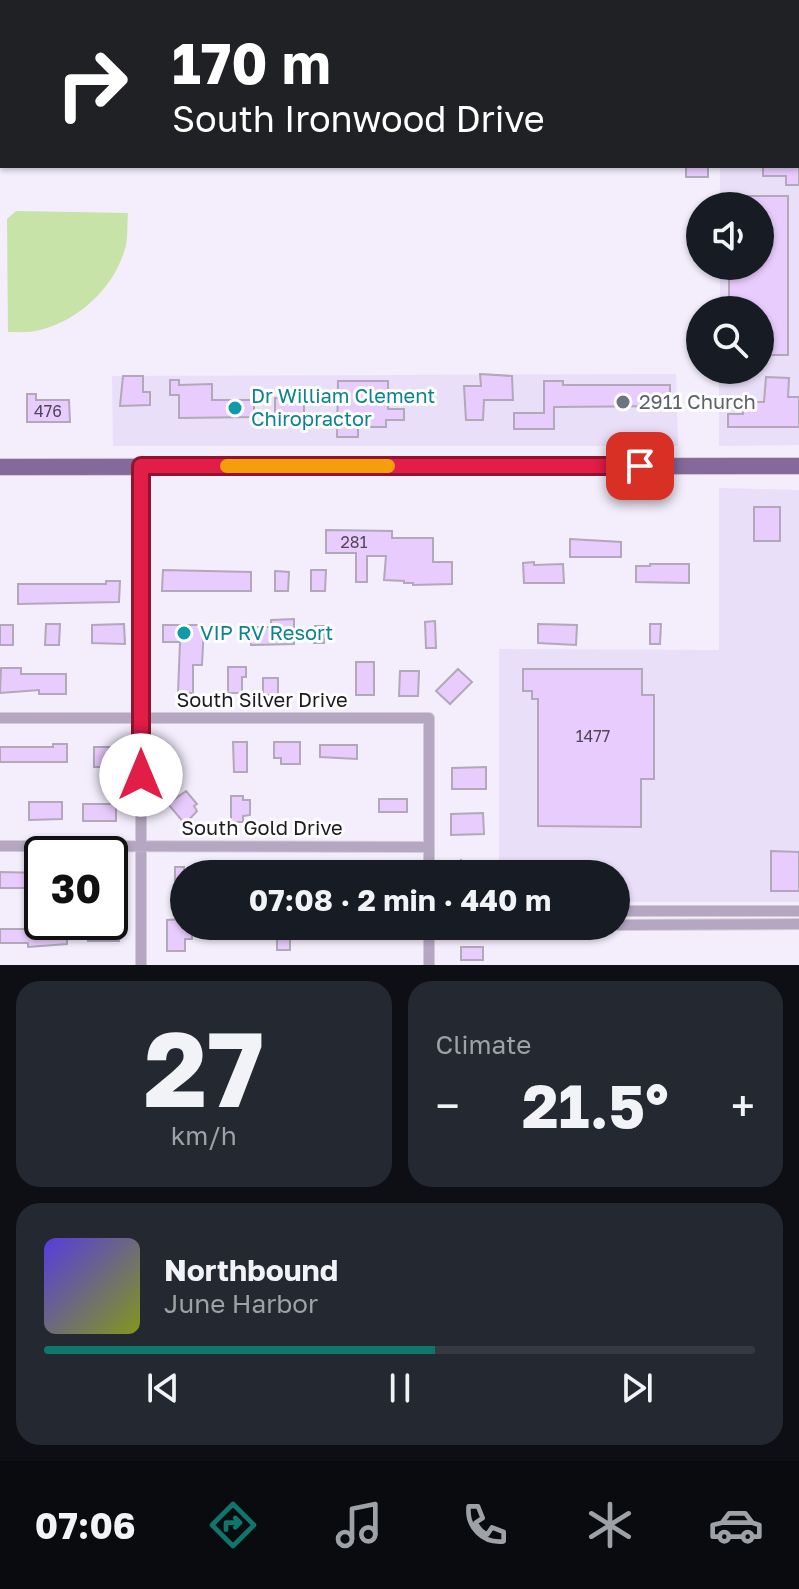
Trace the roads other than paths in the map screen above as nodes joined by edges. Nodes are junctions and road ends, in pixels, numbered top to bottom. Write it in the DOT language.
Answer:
graph roads {
  1 [pos="141,466"];
  2 [pos="799,466"];
  3 [pos="0,467"];
  4 [pos="0,718"];
  5 [pos="142,719"];
  6 [pos="0,846"];
  7 [pos="141,846"];
  8 [pos="429,847"];
  9 [pos="429,860"];
  10 [pos="630,911"];
  11 [pos="757,911"];
  12 [pos="799,911"];
  13 [pos="757,924"];
  14 [pos="799,924"];
  15 [pos="630,925"];
  16 [pos="429,940"];
  17 [pos="141,965"];
  18 [pos="429,965"];
  1 -- 2 [label="main road"];
  1 -- 3 [label="main road"];
  1 -- 5 [label="street"];
  4 -- 5 [label="street, South Silver Drive"];
  5 -- 7 [label="street"];
  5 -- 8 [label="street, South Silver Drive"];
  6 -- 7 [label="street, South Gold Drive"];
  7 -- 8 [label="street, South Gold Drive"];
  7 -- 17 [label="street"];
  8 -- 9 [label="street"];
  10 -- 11 [label="street"];
  11 -- 12 [label="street"];
  11 -- 13 [label="street"];
  13 -- 14 [label="street"];
  13 -- 15 [label="street"];
  16 -- 18 [label="street"];
}
